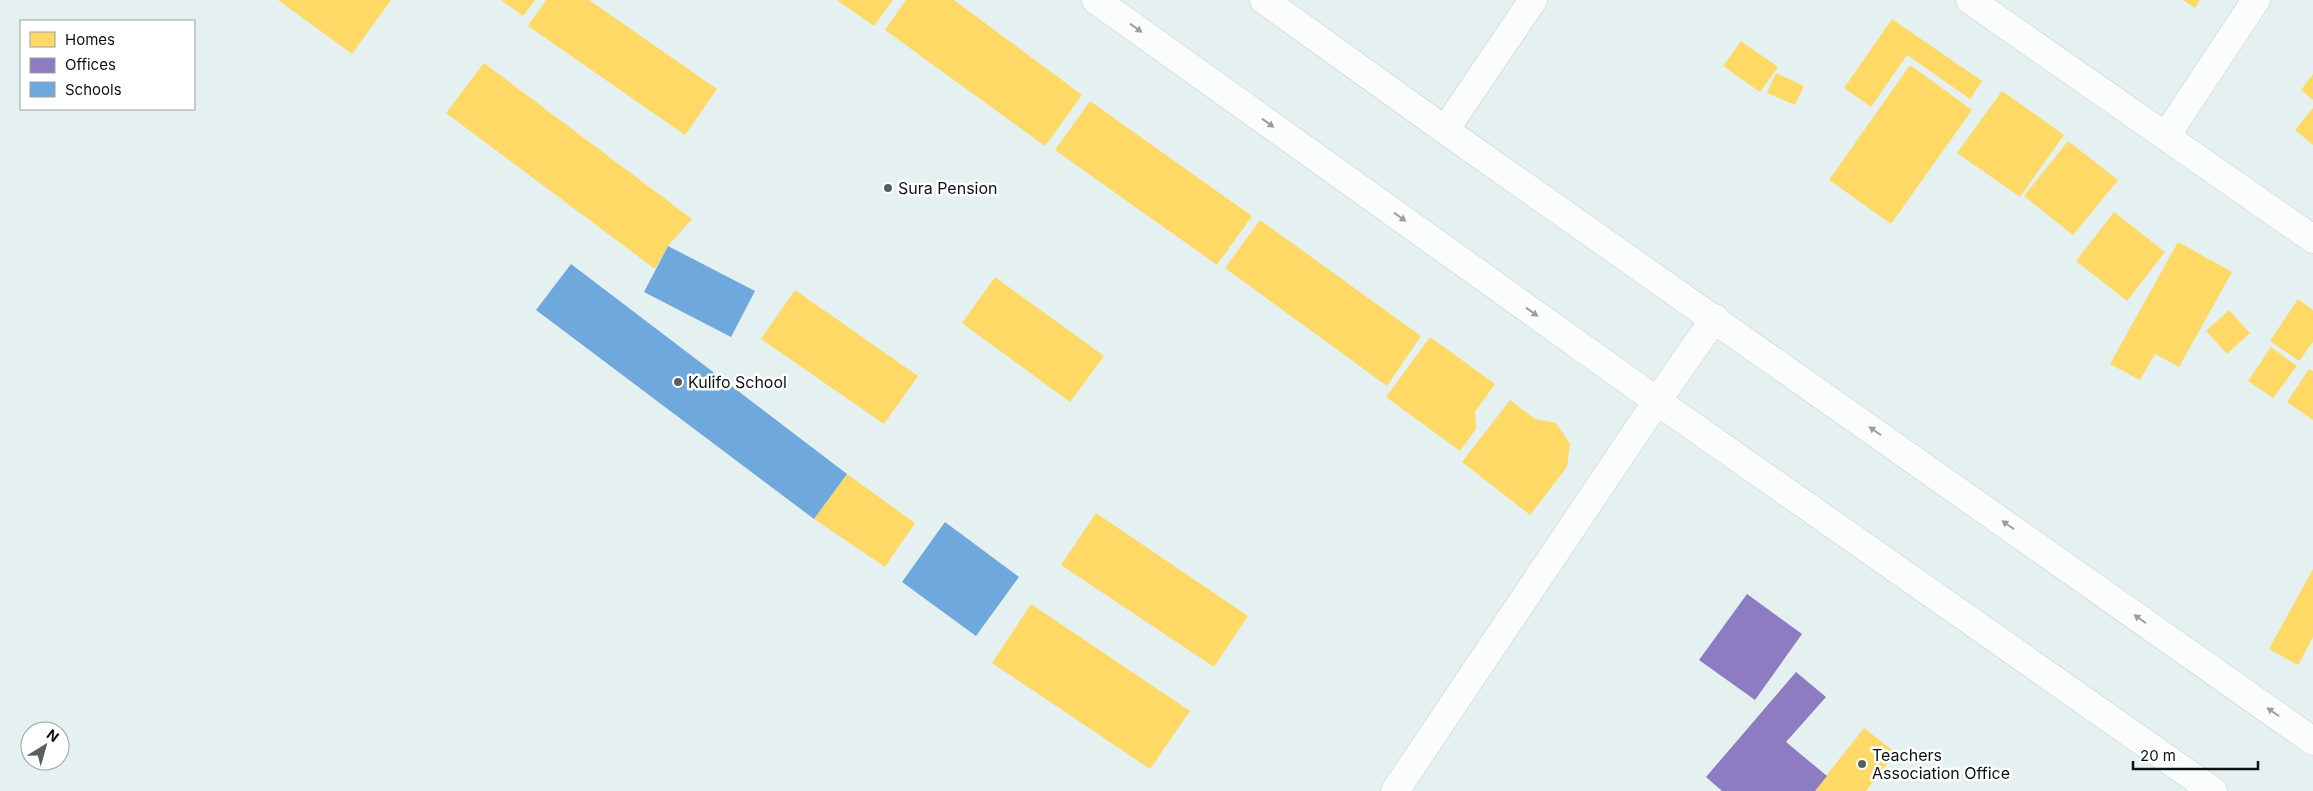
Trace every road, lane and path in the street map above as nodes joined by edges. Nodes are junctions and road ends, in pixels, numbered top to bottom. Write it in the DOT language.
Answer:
graph roads {
  1 [pos="1096,0"];
  2 [pos="1264,0"];
  3 [pos="1533,0"];
  4 [pos="1970,0"];
  5 [pos="2256,0"];
  6 [pos="1445,130"];
  7 [pos="2166,136"];
  8 [pos="2313,239"];
  9 [pos="1715,318"];
  10 [pos="1656,401"];
  11 [pos="2313,740"];
  12 [pos="1395,791"];
  13 [pos="2213,791"];
  1 -- 10 [label="main road, one-way"];
  2 -- 6 [label="main road"];
  3 -- 6 [label="main road"];
  4 -- 7 [label="main road"];
  5 -- 7 [label="main road"];
  6 -- 9 [label="main road"];
  7 -- 8 [label="main road"];
  9 -- 10 [label="main road"];
  11 -- 9 [label="main road, one-way"];
  10 -- 12 [label="main road"];
  10 -- 13 [label="main road"];
}
